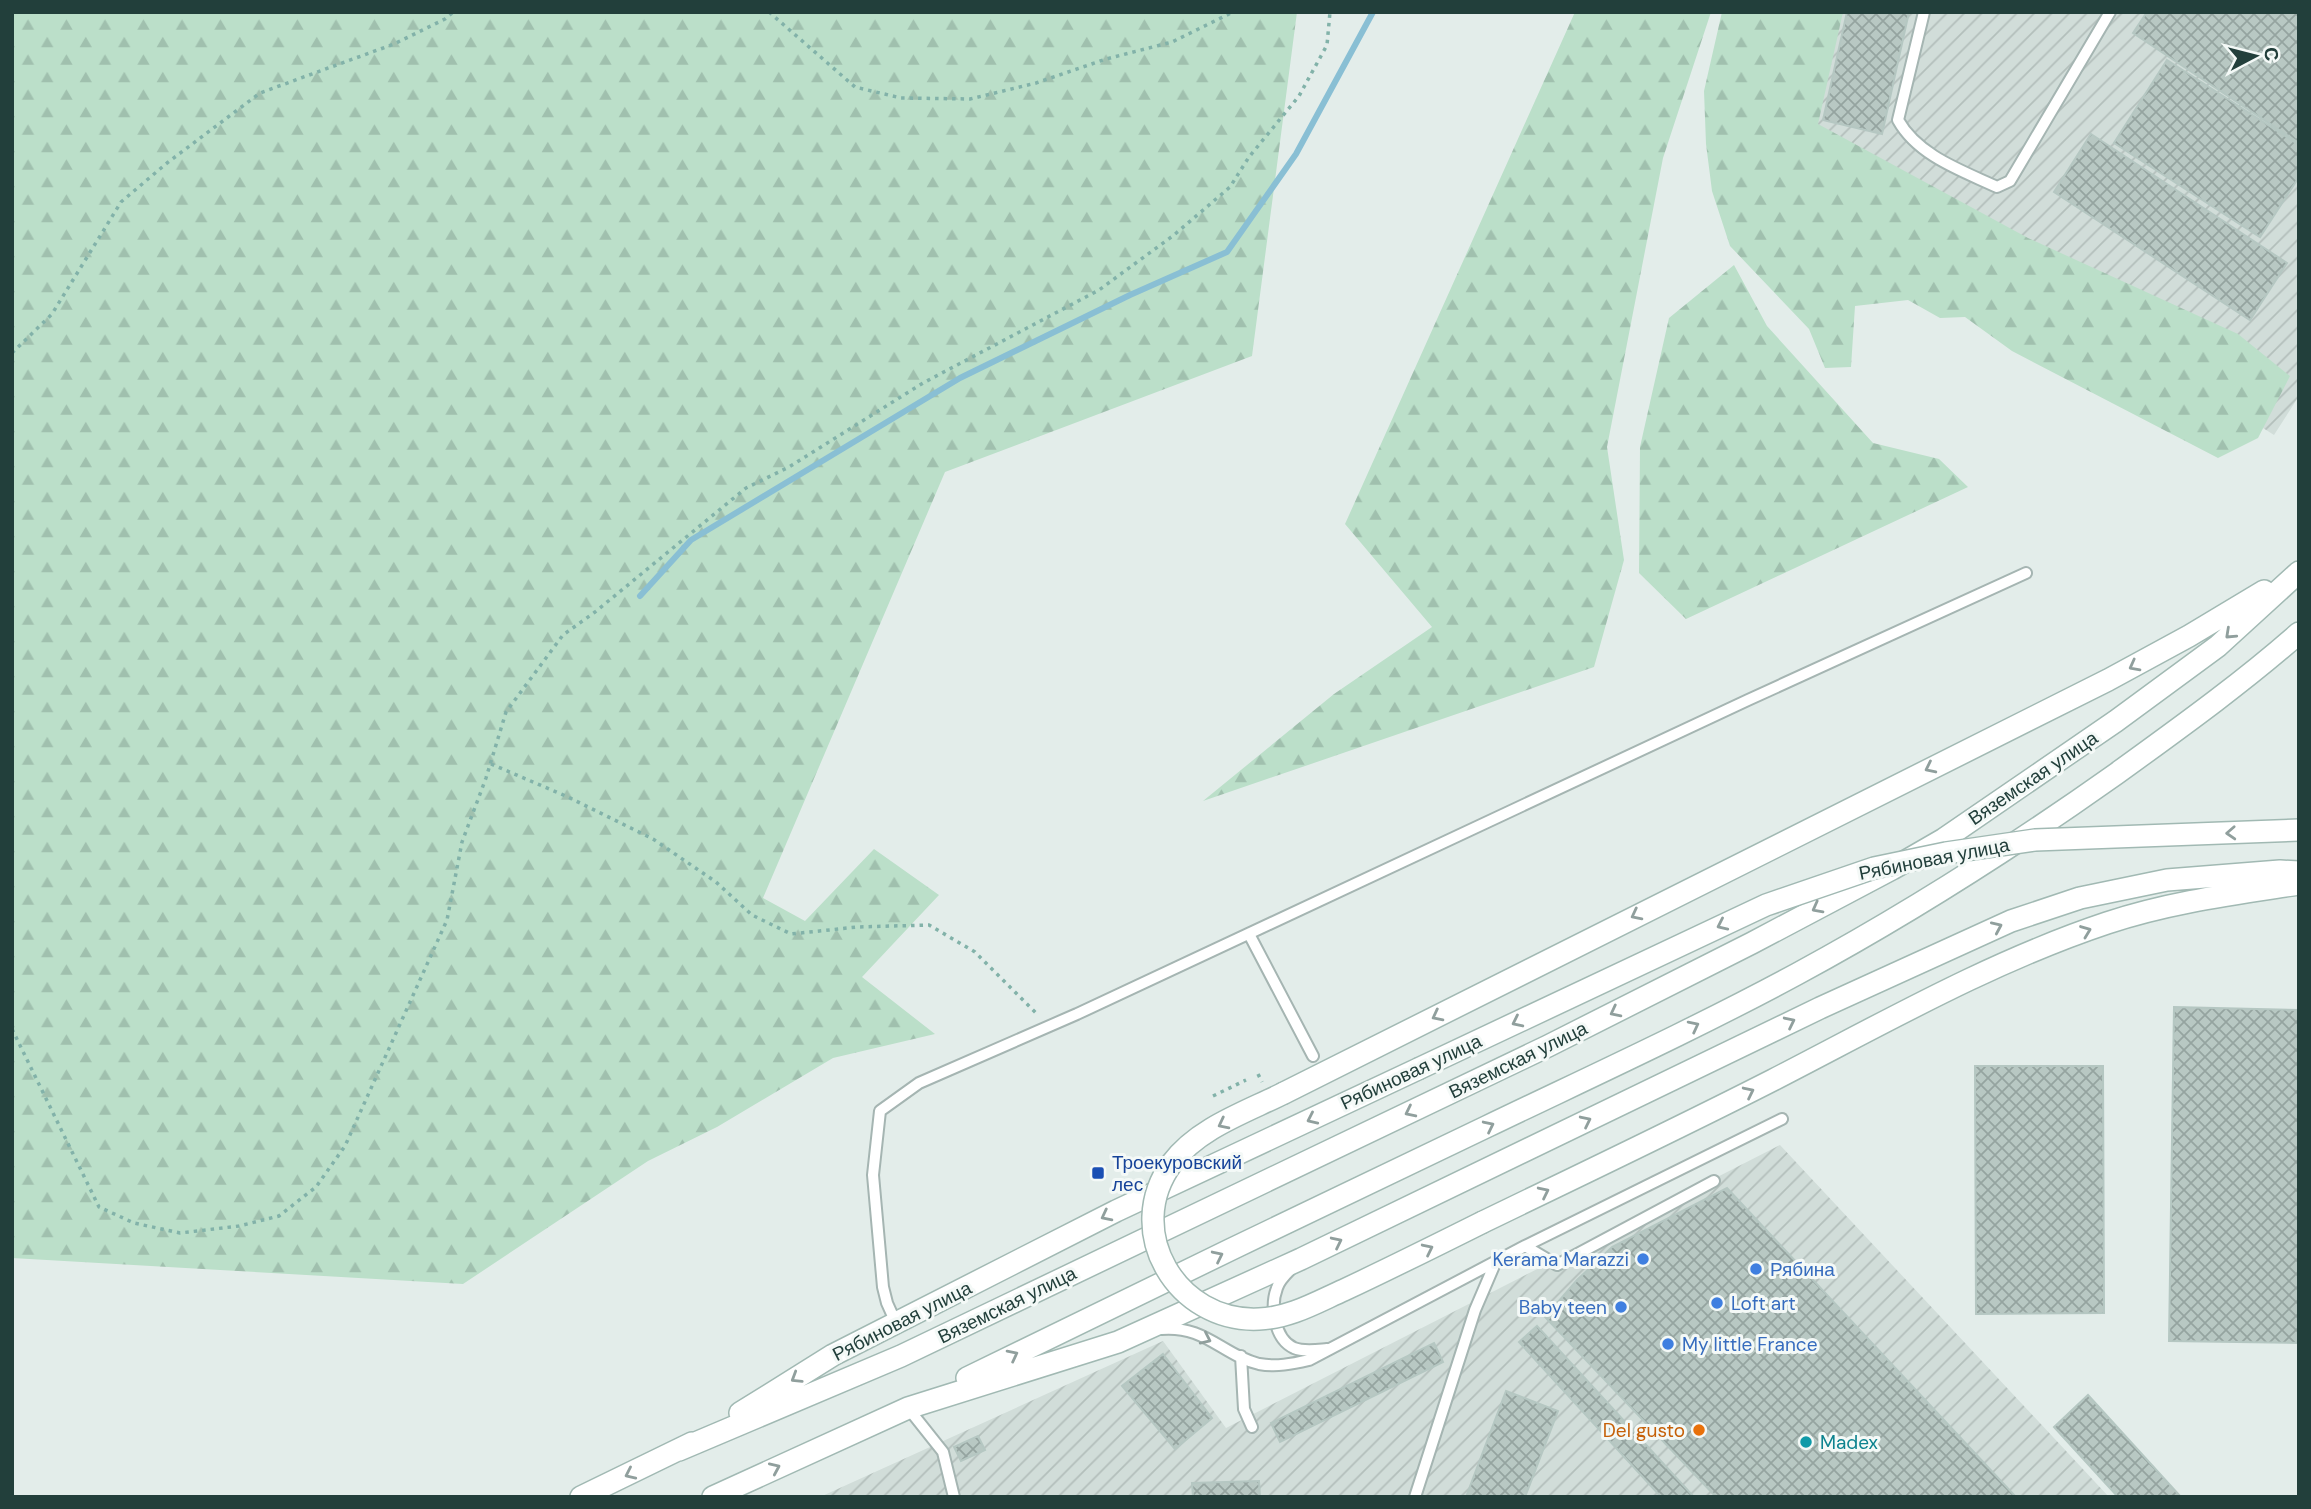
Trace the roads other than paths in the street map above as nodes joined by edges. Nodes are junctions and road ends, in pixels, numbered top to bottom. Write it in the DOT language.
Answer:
graph roads {
  1 [pos="1924,12"];
  2 [pos="2110,12"];
  3 [pos="2299,571"];
  4 [pos="2026,573"];
  5 [pos="2295,639"];
  6 [pos="2299,830"];
  7 [pos="2299,872"];
  8 [pos="2299,884"];
  9 [pos="1249,934"];
  10 [pos="1313,1056"];
  11 [pos="1782,1119"];
  12 [pos="1714,1181"];
  13 [pos="1525,1245"];
  14 [pos="1301,1259"];
  15 [pos="1496,1261"];
  16 [pos="896,1323"];
  17 [pos="1118,1342"];
  18 [pos="1333,1349"];
  19 [pos="1241,1356"];
  20 [pos="908,1408"];
  21 [pos="1252,1427"];
  22 [pos="679,1450"];
  23 [pos="581,1497"];
  24 [pos="713,1497"];
  25 [pos="954,1497"];
  26 [pos="1415,1497"];
  1 -- 2 [label="lane"];
  3 -- 8 [label="main road, one-way, bridge"];
  3 -- 22 [label="main road, Вяземская улица, one-way"];
  4 -- 9 [label="lane"];
  20 -- 5 [label="main road, one-way"];
  6 -- 16 [label="main road, Рябиновая улица, one-way, bridge"];
  14 -- 7 [label="main road, one-way"];
  9 -- 10 [label="lane"];
  9 -- 16 [label="lane"];
  11 -- 13 [label="lane"];
  12 -- 13 [label="lane"];
  13 -- 15 [label="lane"];
  14 -- 17 [label="main road"];
  14 -- 18 [label="lane"];
  15 -- 18 [label="lane"];
  15 -- 26 [label="lane"];
  16 -- 22 [label="main road, Рябиновая улица, one-way"];
  17 -- 19 [label="lane, one-way"];
  17 -- 20 [label="main road"];
  18 -- 19 [label="lane"];
  19 -- 21 [label="lane"];
  24 -- 20 [label="main road, one-way"];
  20 -- 25 [label="lane"];
  22 -- 23 [label="main road, Рябиновая улица, one-way"];
}
